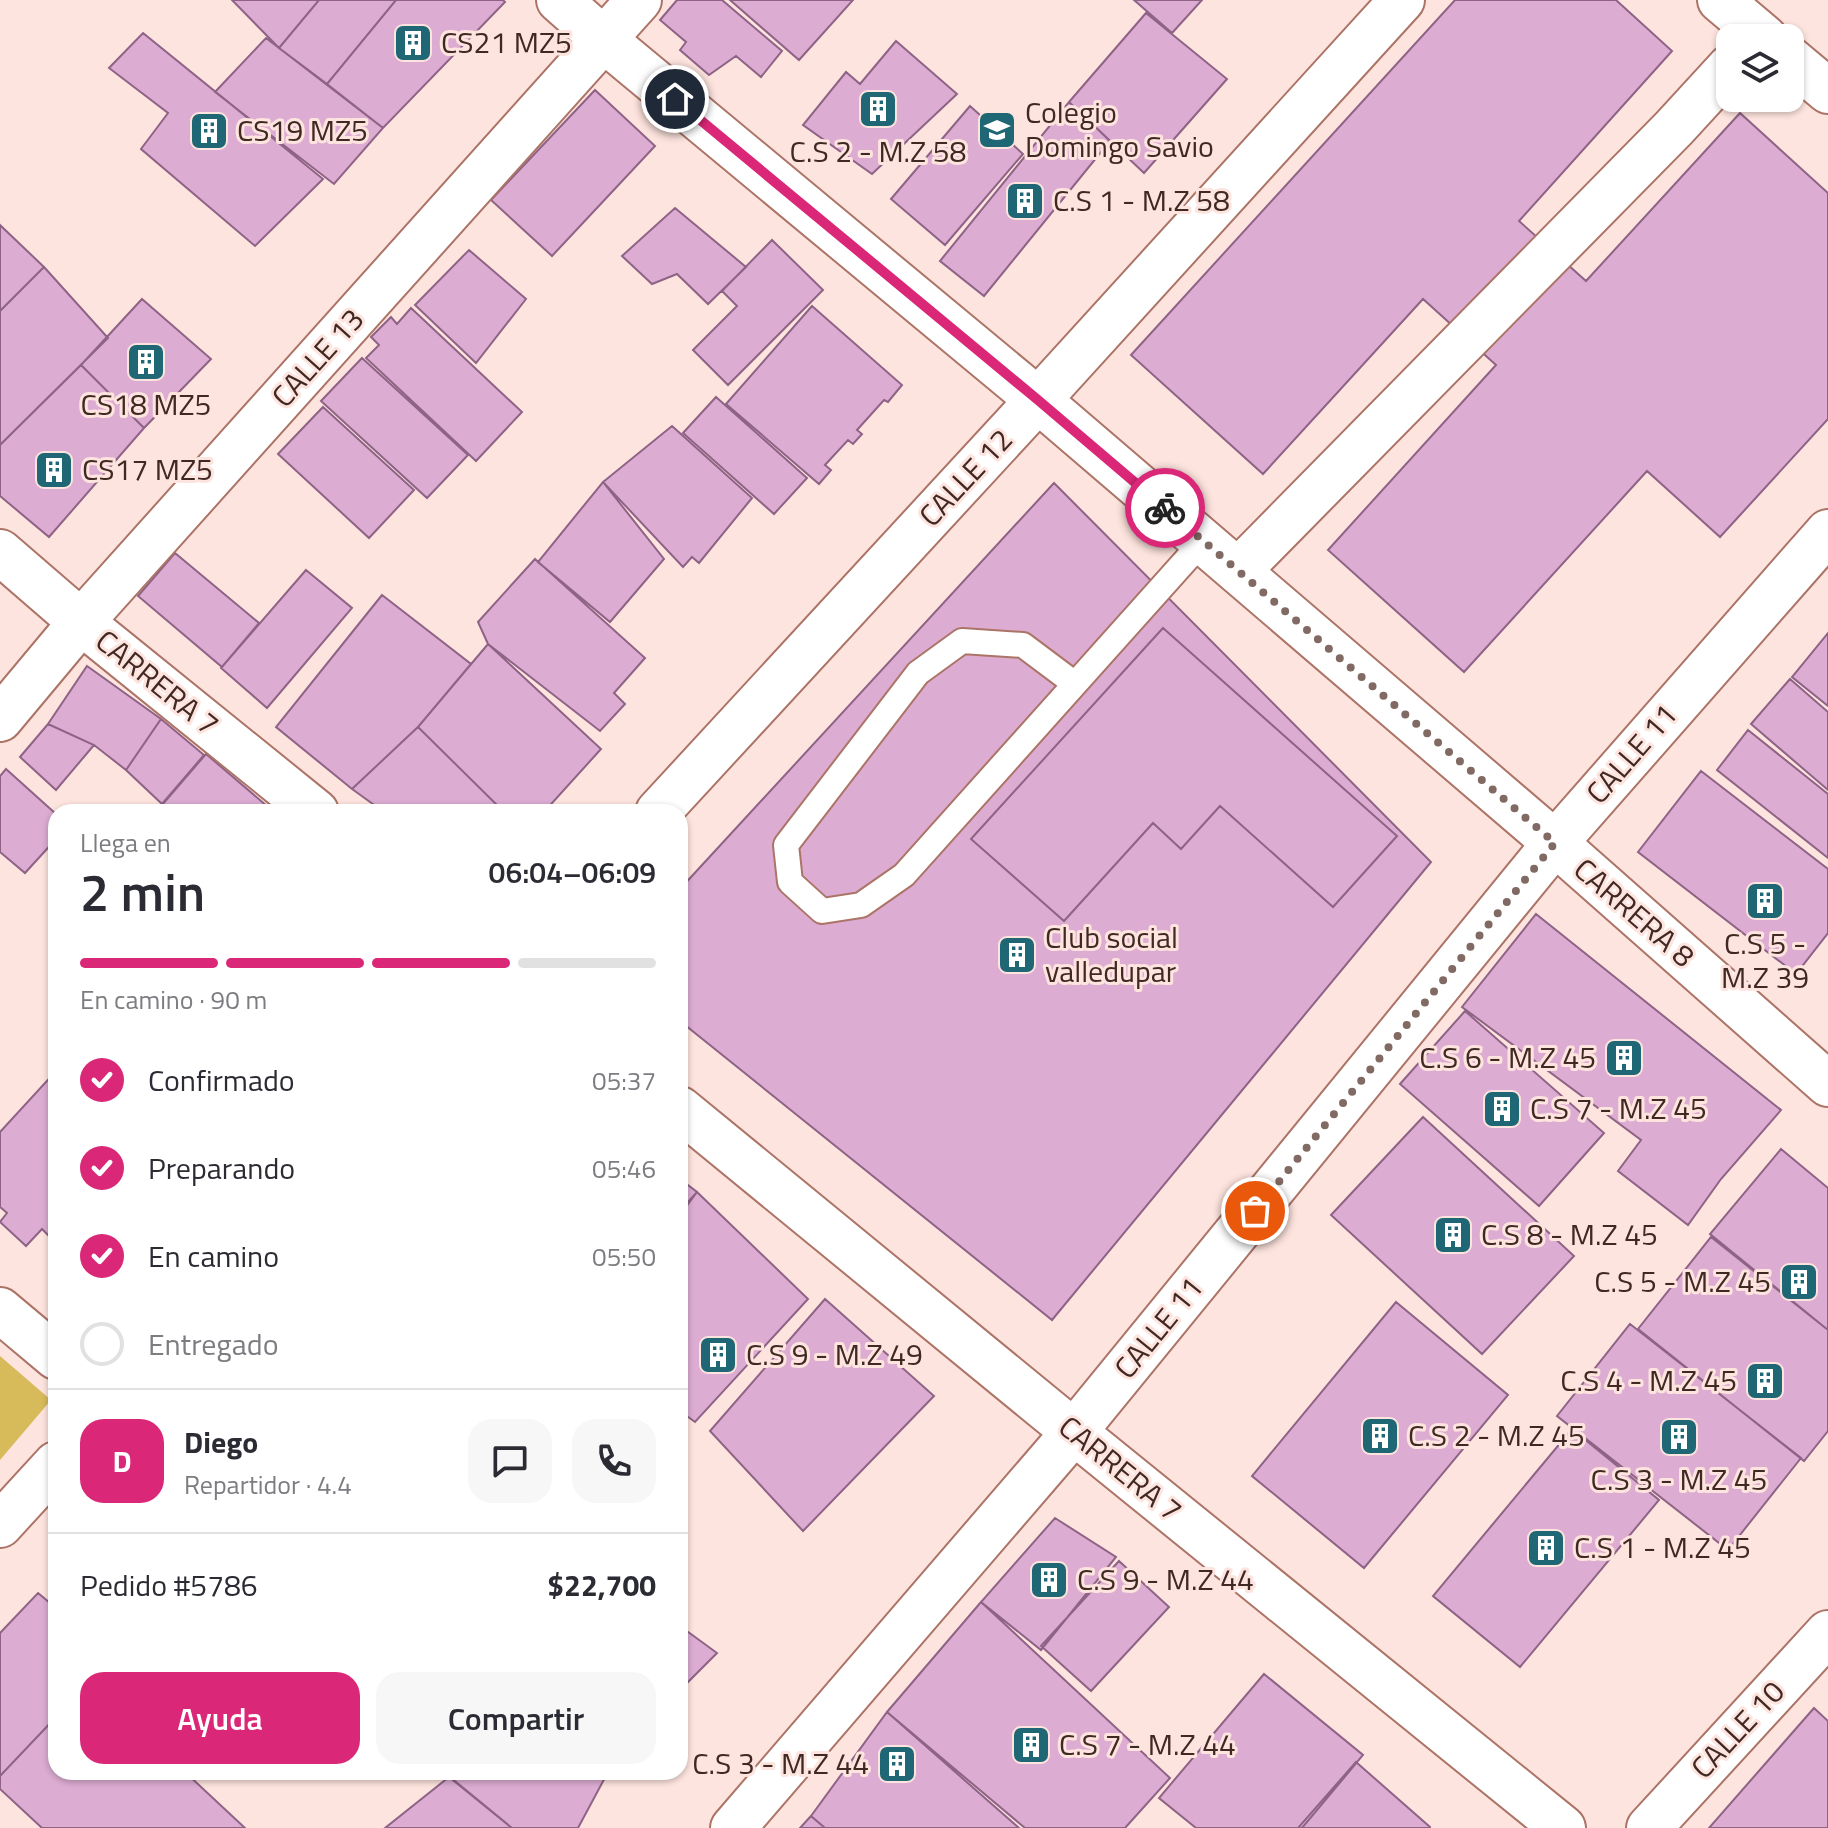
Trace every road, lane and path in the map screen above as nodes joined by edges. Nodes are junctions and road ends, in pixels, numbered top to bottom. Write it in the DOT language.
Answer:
graph roads {
  1 [pos="559,0"];
  2 [pos="639,0"];
  3 [pos="1402,0"];
  4 [pos="1720,0"];
  5 [pos="1747,24"];
  6 [pos="603,39"];
  7 [pos="1804,71"];
  8 [pos="1716,82"];
  9 [pos="1828,91"];
  10 [pos="1038,400"];
  11 [pos="1828,532"];
  12 [pos="1203,541"];
  13 [pos="0,552"];
  14 [pos="1238,571"];
  15 [pos="81,622"];
  16 [pos="1075,684"];
  17 [pos="0,719"];
  18 [pos="306,804"];
  19 [pos="665,804"];
  20 [pos="1555,843"];
  21 [pos="1828,1084"];
  22 [pos="688,1116"];
  23 [pos="0,1310"];
  24 [pos="48,1350"];
  25 [pos="1074,1432"];
  26 [pos="48,1473"];
  27 [pos="0,1525"];
  28 [pos="1828,1633"];
  29 [pos="733,1828"];
  30 [pos="1563,1828"];
  31 [pos="1649,1828"];
  1 -- 6 [label="street, CARRERA 8"];
  2 -- 6 [label="street, CALLE 13"];
  3 -- 10 [label="street, CALLE 12"];
  4 -- 5 [label="street"];
  6 -- 10 [label="street, CARRERA 8"];
  6 -- 15 [label="street, CALLE 13"];
  7 -- 9 [label="street"];
  8 -- 14 [label="street"];
  10 -- 12 [label="street, CARRERA 8"];
  10 -- 19 [label="street, CALLE 12"];
  11 -- 20 [label="street, CALLE 11"];
  12 -- 14 [label="street, CARRERA 8"];
  12 -- 16 [label="lane"];
  13 -- 15 [label="street, CARRERA 7"];
  14 -- 20 [label="street, CARRERA 8"];
  15 -- 17 [label="street, CALLE 13"];
  15 -- 18 [label="street, CARRERA 7"];
  16 -- 16 [label="lane"];
  20 -- 21 [label="street, CARRERA 8"];
  20 -- 25 [label="street, CALLE 11"];
  22 -- 25 [label="street, CARRERA 7"];
  23 -- 24 [label="street"];
  25 -- 29 [label="street, CALLE 11"];
  25 -- 30 [label="street, CARRERA 7"];
  26 -- 27 [label="street"];
  28 -- 31 [label="street, CALLE 10"];
}
